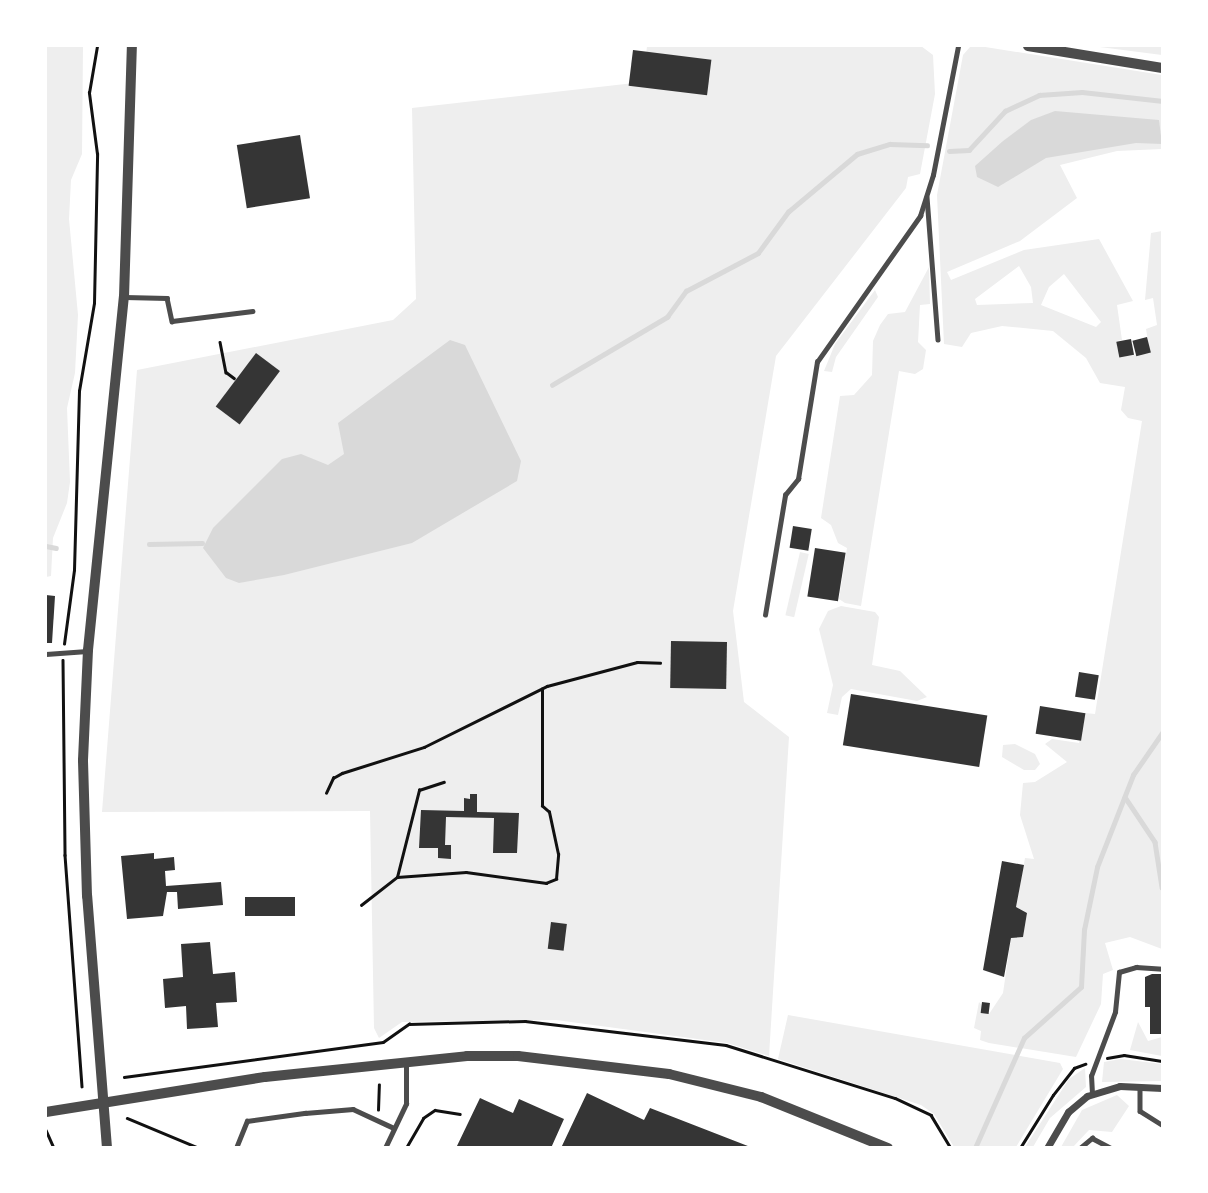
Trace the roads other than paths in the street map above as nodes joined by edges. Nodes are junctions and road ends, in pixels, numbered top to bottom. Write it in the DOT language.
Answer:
graph roads {
  1 [pos="132,46"];
  2 [pos="958,46"];
  3 [pos="1028,46"];
  4 [pos="1163,68"];
  5 [pos="927,197"];
  6 [pos="124,297"];
  7 [pos="252,311"];
  8 [pos="938,340"];
  9 [pos="765,615"];
  10 [pos="88,650"];
  11 [pos="46,654"];
  12 [pos="1163,969"];
  13 [pos="406,1062"];
  14 [pos="1140,1087"];
  15 [pos="1163,1087"];
  16 [pos="1092,1094"];
  17 [pos="103,1100"];
  18 [pos="46,1112"];
  19 [pos="1163,1125"];
  20 [pos="394,1128"];
  21 [pos="107,1147"];
  22 [pos="236,1147"];
  23 [pos="385,1147"];
  24 [pos="888,1147"];
  25 [pos="1047,1147"];
  26 [pos="1080,1147"];
  27 [pos="1111,1147"];
  1 -- 6 [label="street"];
  2 -- 5 [label="lane"];
  3 -- 4 [label="street"];
  5 -- 8 [label="lane"];
  5 -- 9 [label="lane"];
  6 -- 7 [label="lane"];
  6 -- 10 [label="street"];
  10 -- 11 [label="lane"];
  10 -- 17 [label="street"];
  12 -- 16 [label="lane"];
  13 -- 17 [label="street"];
  13 -- 20 [label="lane"];
  13 -- 24 [label="street"];
  14 -- 15 [label="street"];
  14 -- 16 [label="street"];
  14 -- 19 [label="lane"];
  16 -- 25 [label="street"];
  17 -- 18 [label="street"];
  17 -- 21 [label="street"];
  20 -- 22 [label="lane"];
  20 -- 23 [label="lane"];
  26 -- 27 [label="lane"];
}
